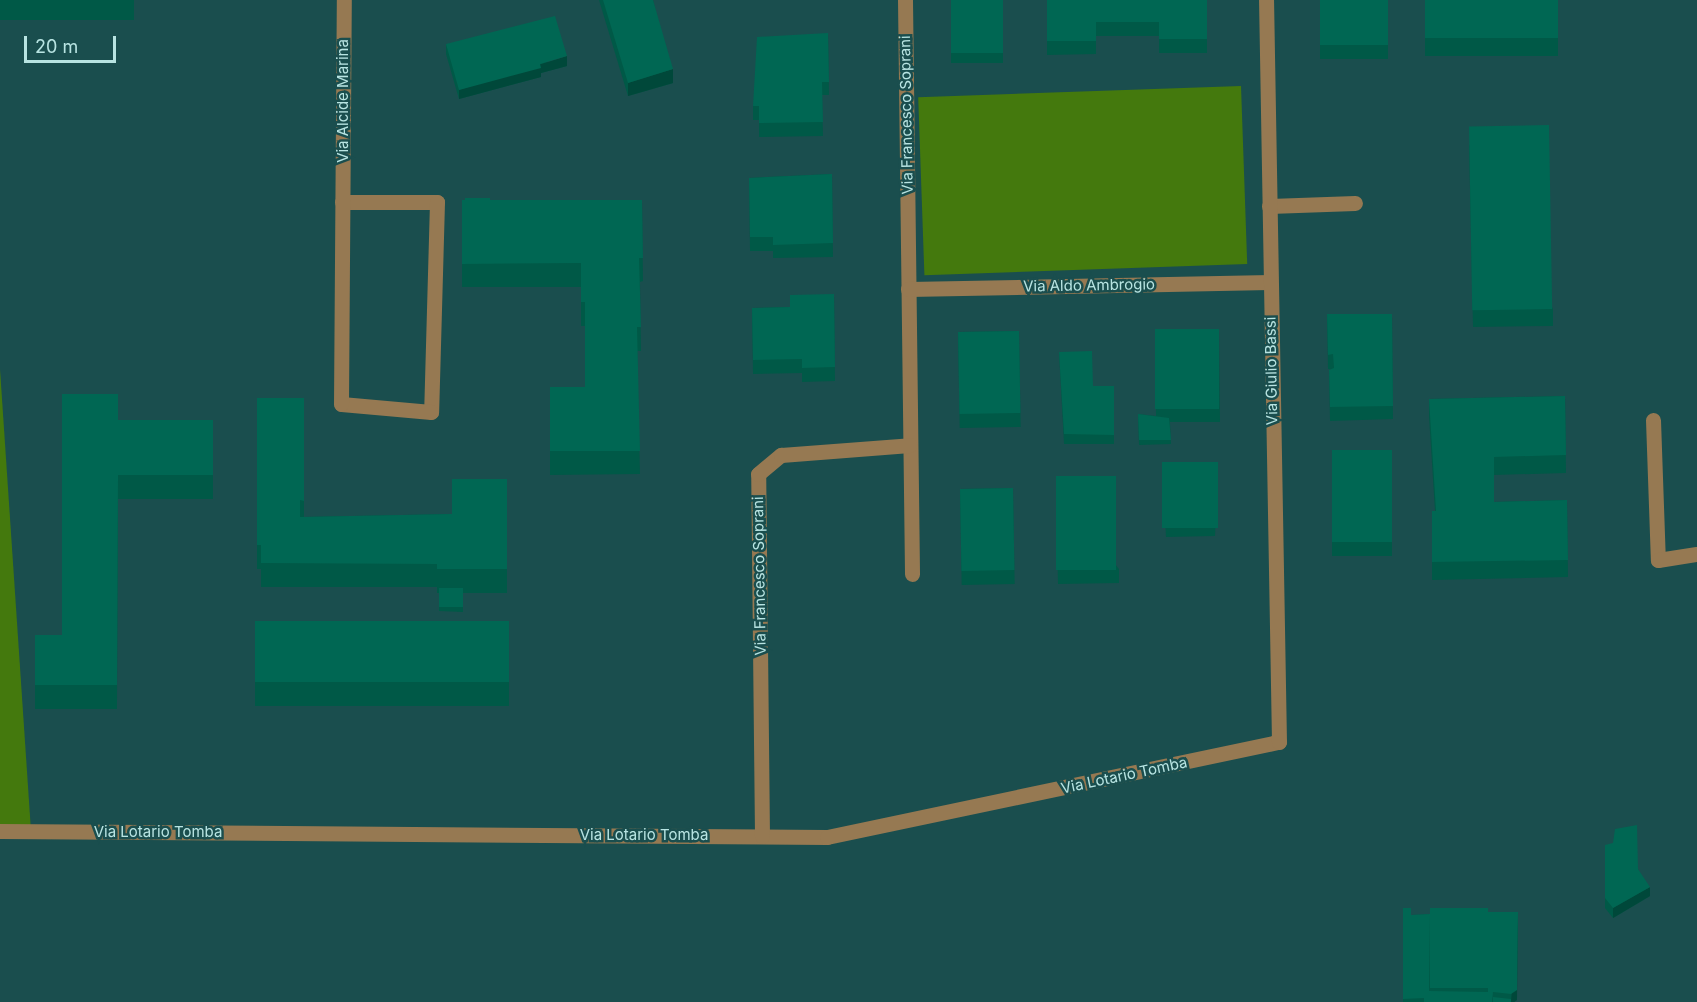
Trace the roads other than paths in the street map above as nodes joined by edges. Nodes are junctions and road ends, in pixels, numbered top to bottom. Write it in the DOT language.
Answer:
graph roads {
  1 [pos="344,0"];
  2 [pos="905,0"];
  3 [pos="1266,0"];
  4 [pos="342,202"];
  5 [pos="1355,203"];
  6 [pos="1269,206"];
  7 [pos="1270,282"];
  8 [pos="908,289"];
  9 [pos="1653,420"];
  10 [pos="910,445"];
  11 [pos="1697,554"];
  12 [pos="912,574"];
  13 [pos="1279,742"];
  14 [pos="0,831"];
  15 [pos="762,836"];
  1 -- 4 [label="street, Via Alcide Marina"];
  2 -- 8 [label="street, Via Francesco Soprani"];
  3 -- 6 [label="street, Via Giulio Bassi"];
  4 -- 4 [label="street, Via Alcide Marina"];
  5 -- 6 [label="street"];
  6 -- 7 [label="street, Via Giulio Bassi"];
  7 -- 8 [label="street, Via Aldo Ambrogio"];
  7 -- 13 [label="street, Via Giulio Bassi"];
  8 -- 10 [label="street, Via Francesco Soprani"];
  9 -- 11 [label="street"];
  10 -- 12 [label="street, Via Francesco Soprani"];
  10 -- 15 [label="street, Via Francesco Soprani"];
  13 -- 15 [label="street, Via Lotario Tomba"];
  14 -- 15 [label="street, Via Lotario Tomba"];
}
